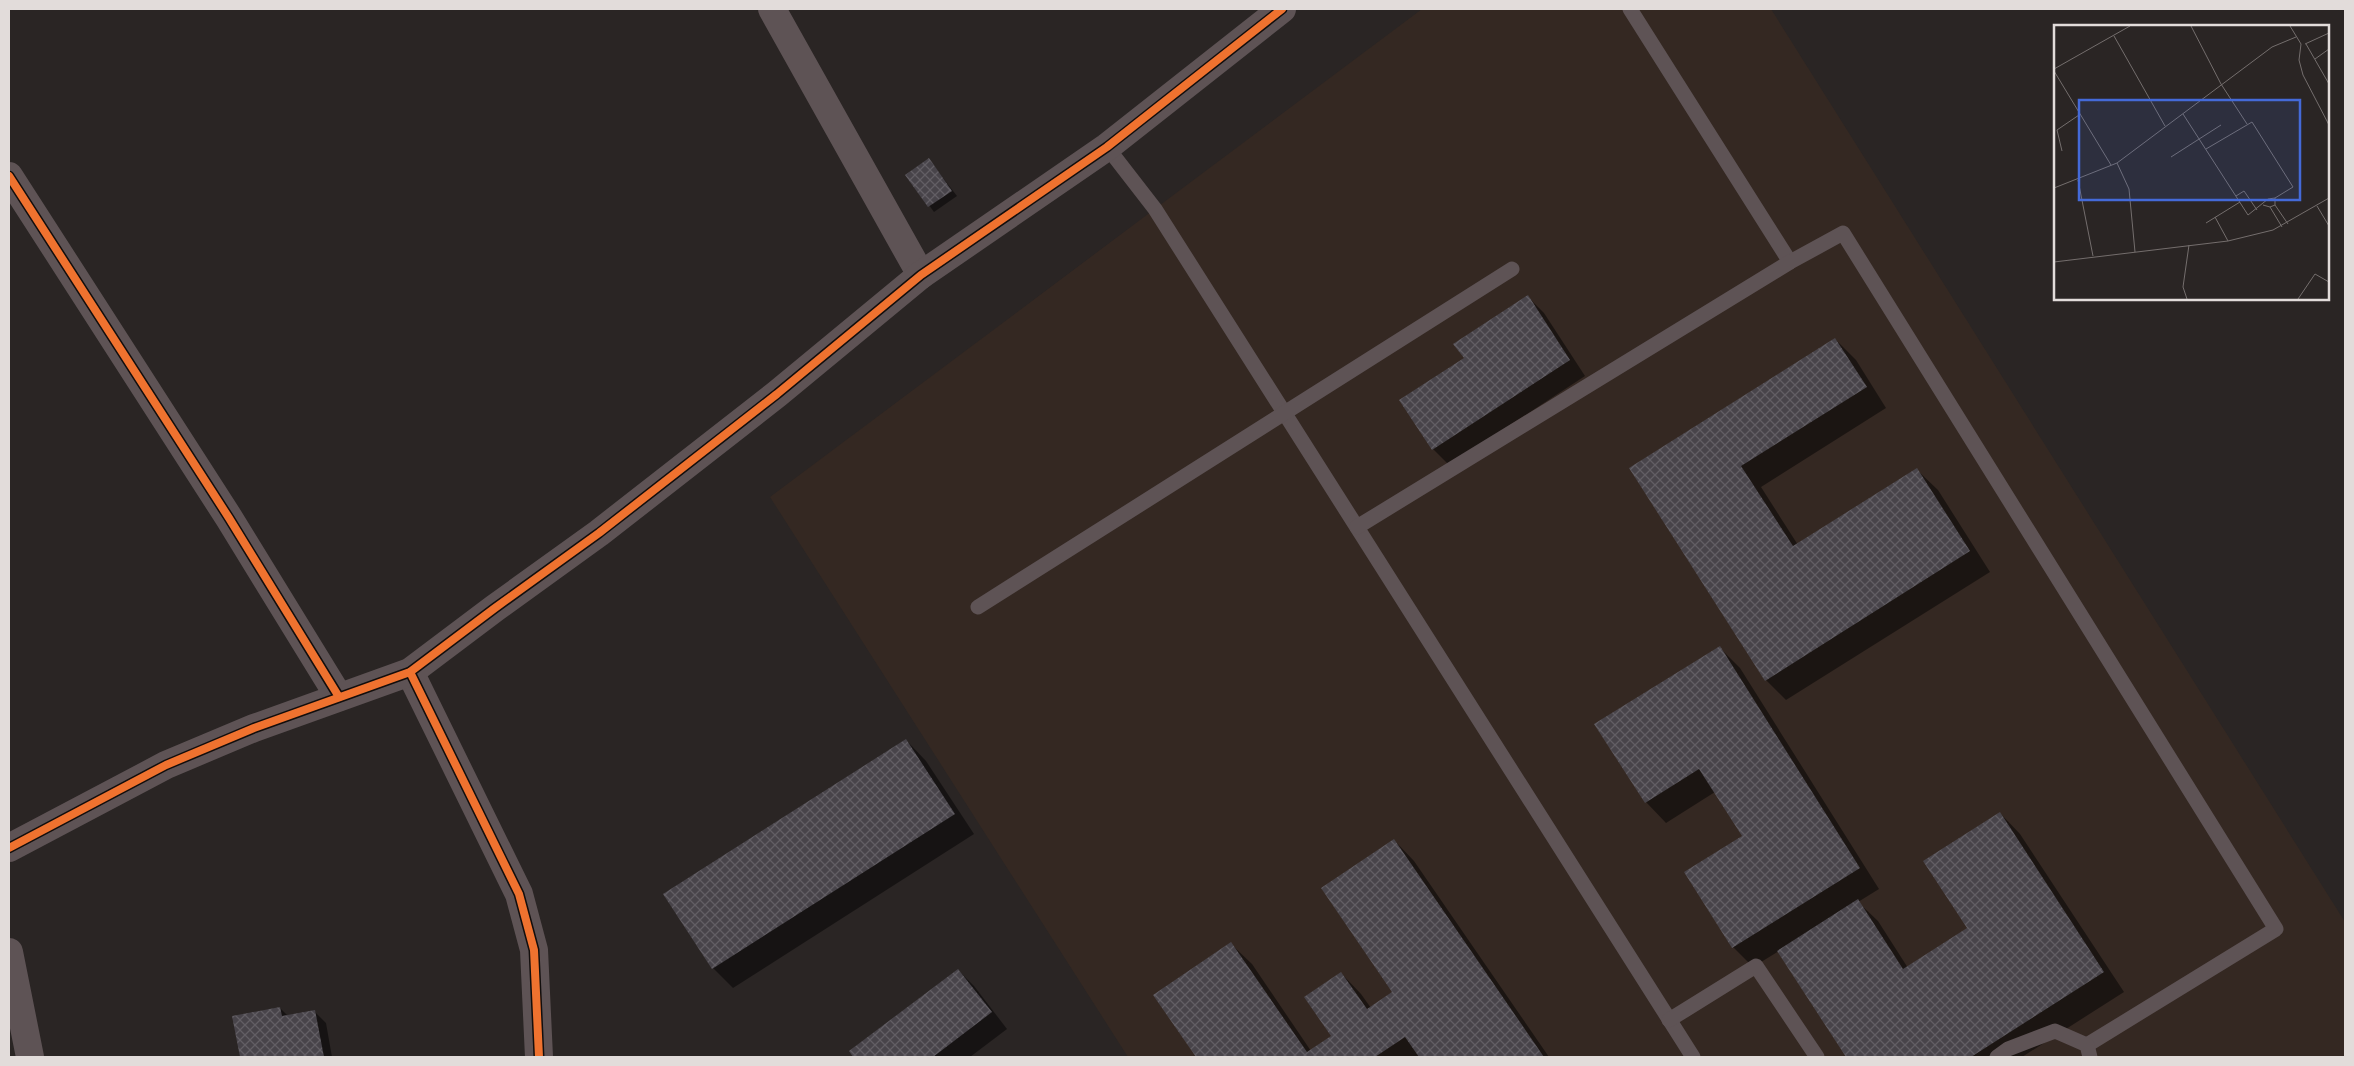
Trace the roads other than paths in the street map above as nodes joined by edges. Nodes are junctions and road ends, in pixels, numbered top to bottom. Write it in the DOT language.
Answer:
graph roads {
  1 [pos="772,9"];
  2 [pos="1282,9"];
  3 [pos="1630,9"];
  4 [pos="1108,147"];
  5 [pos="9,176"];
  6 [pos="1790,262"];
  7 [pos="1512,269"];
  8 [pos="920,275"];
  9 [pos="1284,413"];
  10 [pos="1357,527"];
  11 [pos="978,607"];
  12 [pos="410,672"];
  13 [pos="339,697"];
  14 [pos="9,848"];
  15 [pos="9,952"];
  16 [pos="1669,1020"];
  17 [pos="2088,1051"];
  18 [pos="30,1057"];
  19 [pos="539,1057"];
  20 [pos="1693,1057"];
  21 [pos="1817,1057"];
  22 [pos="1998,1057"];
  1 -- 8 [label="street"];
  2 -- 4 [label="street"];
  3 -- 6 [label="lane"];
  4 -- 8 [label="street"];
  4 -- 9 [label="lane"];
  5 -- 13 [label="street"];
  6 -- 10 [label="lane"];
  6 -- 17 [label="lane"];
  7 -- 9 [label="lane"];
  8 -- 12 [label="street"];
  9 -- 10 [label="lane"];
  9 -- 11 [label="lane"];
  10 -- 16 [label="lane"];
  12 -- 13 [label="street"];
  12 -- 19 [label="street"];
  13 -- 14 [label="street"];
  15 -- 18 [label="street"];
  16 -- 20 [label="lane"];
  16 -- 21 [label="lane"];
  17 -- 22 [label="lane"];
}
